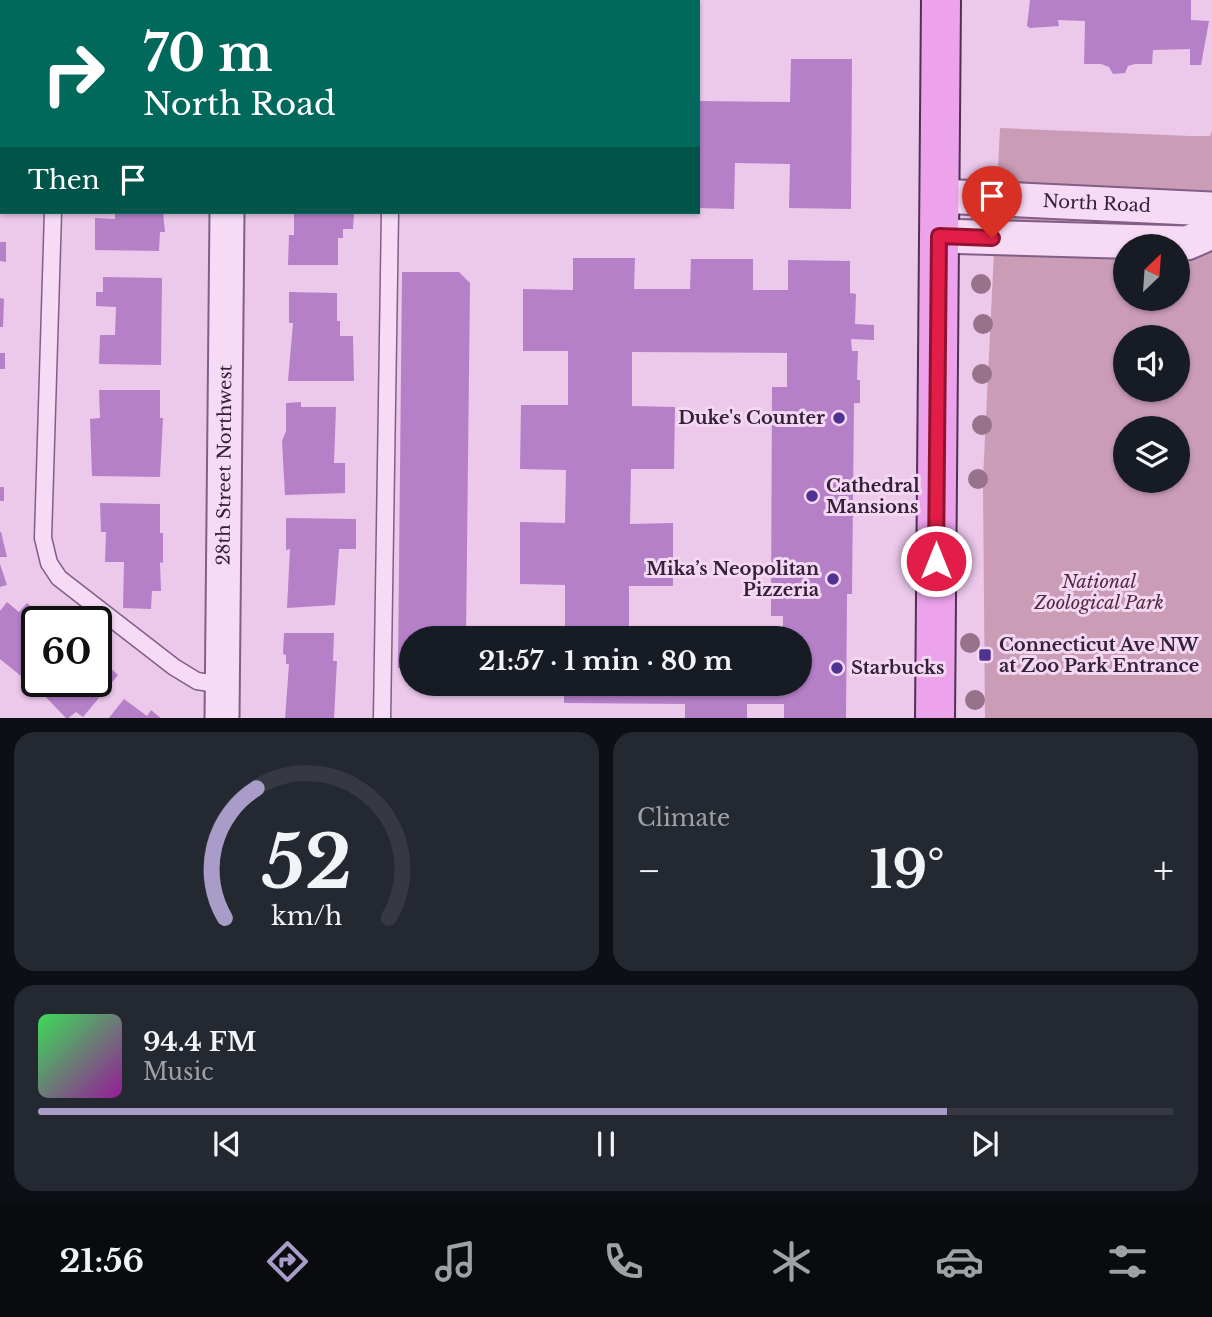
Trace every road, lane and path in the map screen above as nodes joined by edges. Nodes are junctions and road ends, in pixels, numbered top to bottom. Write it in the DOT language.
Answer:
graph roads {
  1 [pos="941,0"];
  2 [pos="939,196"];
  3 [pos="1212,209"];
  4 [pos="52,214"];
  5 [pos="228,214"];
  6 [pos="390,214"];
  7 [pos="1212,232"];
  8 [pos="939,236"];
  9 [pos="223,685"];
  10 [pos="222,718"];
  11 [pos="382,718"];
  12 [pos="935,718"];
  1 -- 2 [label="main road"];
  2 -- 3 [label="street, North Road"];
  2 -- 8 [label="main road"];
  4 -- 9 [label="lane"];
  5 -- 9 [label="street, 28th Street Northwest"];
  6 -- 11 [label="lane"];
  7 -- 8 [label="street, North Road"];
  8 -- 12 [label="main road"];
  9 -- 10 [label="street, 28th Street Northwest"];
}
